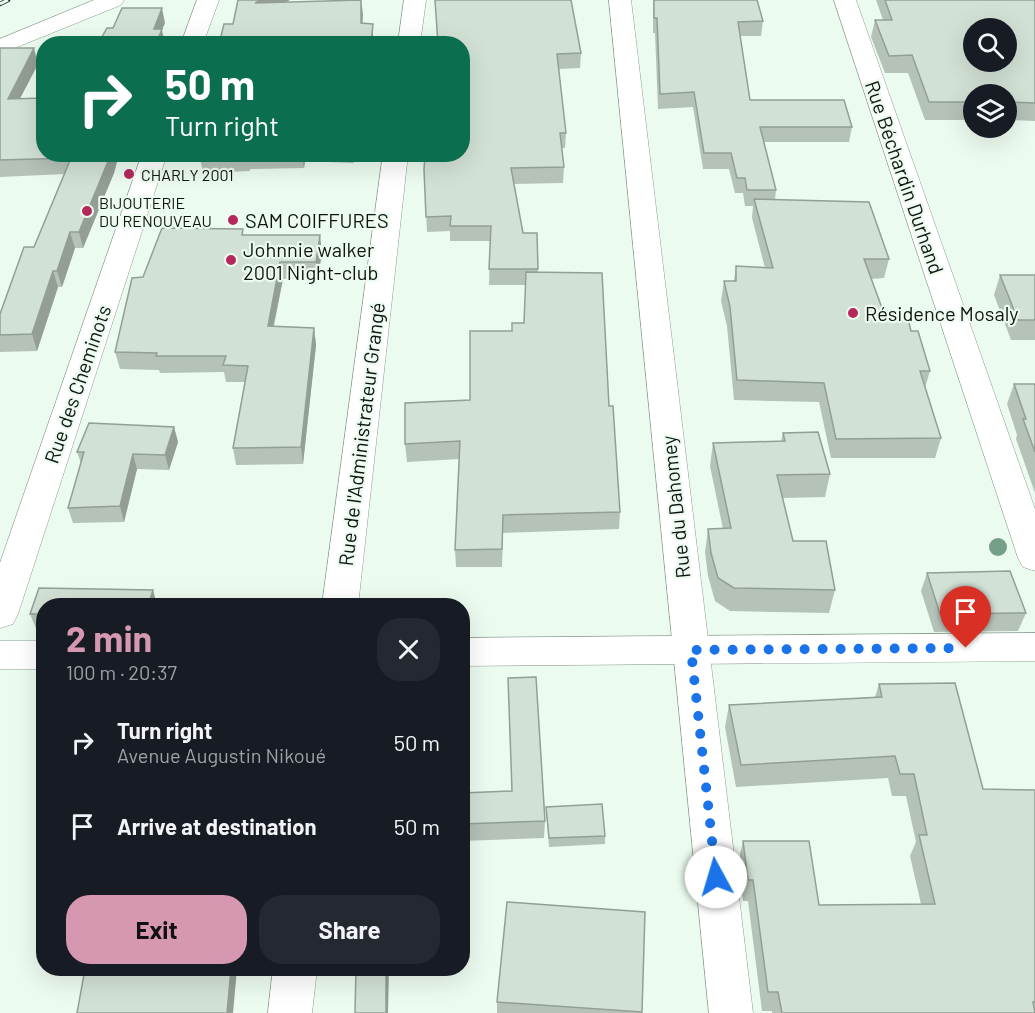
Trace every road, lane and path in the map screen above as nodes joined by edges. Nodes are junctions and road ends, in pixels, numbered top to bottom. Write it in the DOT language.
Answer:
graph roads {
  1 [pos="113,0"];
  2 [pos="208,0"];
  3 [pos="415,0"];
  4 [pos="620,0"];
  5 [pos="845,0"];
  6 [pos="195,36"];
  7 [pos="410,36"];
  8 [pos="0,47"];
  9 [pos="151,162"];
  10 [pos="395,162"];
  11 [pos="1035,558"];
  12 [pos="341,598"];
  13 [pos="0,614"];
  14 [pos="1035,647"];
  15 [pos="691,650"];
  16 [pos="470,652"];
  17 [pos="0,655"];
  18 [pos="36,655"];
  19 [pos="294,976"];
  20 [pos="290,1013"];
  21 [pos="731,1013"];
  1 -- 8 [label="main road"];
  2 -- 6 [label="main road"];
  3 -- 7 [label="main road"];
  4 -- 15 [label="main road, Rue du Dahomey"];
  5 -- 11 [label="main road, Rue Béchardin Durhand"];
  9 -- 13 [label="main road, Rue des Cheminots"];
  10 -- 12 [label="main road, Rue de l'Administrateur Grangé"];
  14 -- 15 [label="main road"];
  15 -- 16 [label="main road"];
  15 -- 21 [label="main road, Rue du Dahomey"];
  17 -- 18 [label="main road"];
  19 -- 20 [label="main road"];
}
